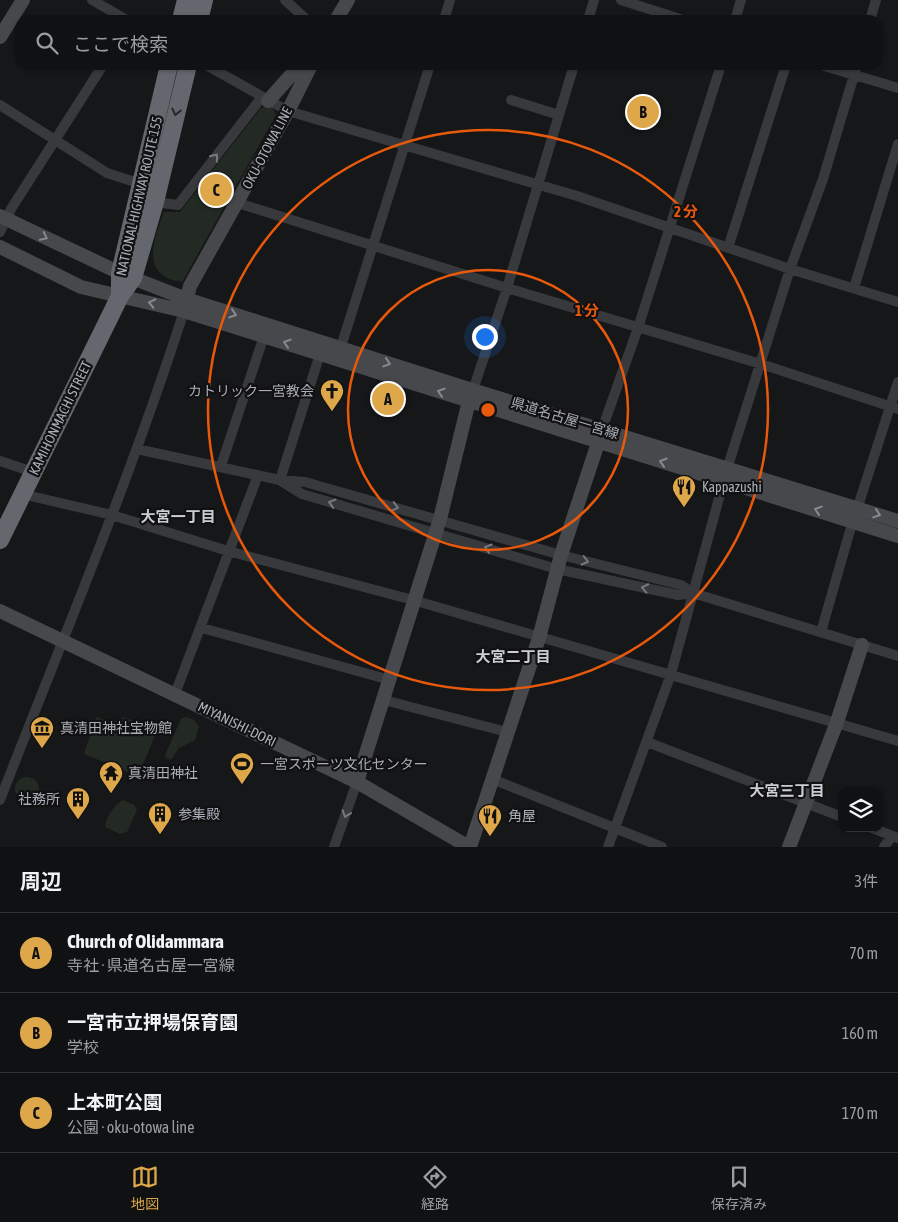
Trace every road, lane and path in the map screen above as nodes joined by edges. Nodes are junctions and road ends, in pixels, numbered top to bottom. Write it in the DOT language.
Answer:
graph roads {
  1 [pos="24,0"];
  2 [pos="92,0"];
  3 [pos="186,0"];
  4 [pos="204,0"];
  5 [pos="285,0"];
  6 [pos="348,0"];
  7 [pos="450,0"];
  8 [pos="594,0"];
  9 [pos="621,0"];
  10 [pos="741,0"];
  11 [pos="876,0"];
  12 [pos="118,15"];
  13 [pos="182,15"];
  14 [pos="200,15"];
  15 [pos="301,15"];
  16 [pos="339,15"];
  17 [pos="446,15"];
  18 [pos="590,15"];
  19 [pos="668,15"];
  20 [pos="736,15"];
  21 [pos="872,15"];
  22 [pos="0,37"];
  23 [pos="100,70"];
  24 [pos="168,70"];
  25 [pos="187,70"];
  26 [pos="215,70"];
  27 [pos="295,70"];
  28 [pos="308,70"];
  29 [pos="428,70"];
  30 [pos="572,70"];
  31 [pos="719,70"];
  32 [pos="784,70"];
  33 [pos="856,70"];
  34 [pos="898,88"];
  35 [pos="265,99"];
  36 [pos="511,100"];
  37 [pos="0,105"];
  38 [pos="288,111"];
  39 [pos="559,115"];
  40 [pos="55,139"];
  41 [pos="898,144"];
  42 [pos="404,147"];
  43 [pos="141,184"];
  44 [pos="537,185"];
  45 [pos="155,202"];
  46 [pos="238,203"];
  47 [pos="3,217"];
  48 [pos="669,227"];
  49 [pos="0,232"];
  50 [pos="373,244"];
  51 [pos="0,247"];
  52 [pos="728,248"];
  53 [pos="790,270"];
  54 [pos="127,276"];
  55 [pos="507,288"];
  56 [pos="854,288"];
  57 [pos="120,296"];
  58 [pos="898,302"];
  59 [pos="185,305"];
  60 [pos="638,328"];
  61 [pos="264,336"];
  62 [pos="320,354"];
  63 [pos="339,354"];
  64 [pos="761,364"];
  65 [pos="898,382"];
  66 [pos="471,396"];
  67 [pos="894,407"];
  68 [pos="602,429"];
  69 [pos="598,443"];
  70 [pos="137,449"];
  71 [pos="0,461"];
  72 [pos="221,466"];
  73 [pos="33,472"];
  74 [pos="258,475"];
  75 [pos="725,475"];
  76 [pos="280,480"];
  77 [pos="22,494"];
  78 [pos="112,515"];
  79 [pos="856,515"];
  80 [pos="898,521"];
  81 [pos="438,525"];
  82 [pos="898,536"];
  83 [pos="0,540"];
  84 [pos="228,551"];
  85 [pos="561,555"];
  86 [pos="557,569"];
  87 [pos="693,593"];
  88 [pos="413,600"];
  89 [pos="0,610"];
  90 [pos="202,628"];
  91 [pos="821,632"];
  92 [pos="539,638"];
  93 [pos="63,641"];
  94 [pos="862,645"];
  95 [pos="898,656"];
  96 [pos="670,674"];
  97 [pos="390,680"];
  98 [pos="175,694"];
  99 [pos="384,700"];
  100 [pos="837,722"];
  101 [pos="507,732"];
  102 [pos="898,740"];
  103 [pos="647,742"];
  104 [pos="492,779"];
  105 [pos="357,782"];
  106 [pos="0,800"];
  107 [pos="807,803"];
  108 [pos="838,815"];
  109 [pos="615,828"];
  110 [pos="882,832"];
  111 [pos="895,837"];
  112 [pos="334,847"];
  113 [pos="470,847"];
  114 [pos="608,847"];
  115 [pos="662,847"];
  116 [pos="789,847"];
  117 [pos="884,847"];
  1 -- 22 [label="street"];
  2 -- 12 [label="street"];
  3 -- 13 [label="highway"];
  4 -- 14 [label="highway"];
  5 -- 15 [label="street"];
  6 -- 16 [label="street"];
  7 -- 17 [label="street"];
  8 -- 18 [label="street"];
  9 -- 19 [label="street"];
  10 -- 20 [label="street"];
  11 -- 21 [label="street"];
  23 -- 40 [label="street"];
  24 -- 43 [label="highway, NATIONAL HIGHWAY ROUTE 155"];
  25 -- 45 [label="highway, NATIONAL HIGHWAY ROUTE 155, one-way"];
  26 -- 35 [label="street"];
  27 -- 35 [label="street"];
  28 -- 38 [label="street, OKU-OTOWA LINE"];
  29 -- 42 [label="street"];
  30 -- 39 [label="street"];
  31 -- 48 [label="street"];
  32 -- 52 [label="street"];
  33 -- 34 [label="street"];
  33 -- 53 [label="street"];
  35 -- 38 [label="street"];
  45 -- 35 [label="street, one-way"];
  36 -- 39 [label="street"];
  37 -- 40 [label="street"];
  38 -- 42 [label="street"];
  38 -- 46 [label="street, OKU-OTOWA LINE"];
  39 -- 44 [label="street"];
  40 -- 43 [label="street"];
  40 -- 47 [label="street"];
  41 -- 56 [label="street"];
  42 -- 44 [label="street"];
  42 -- 50 [label="street"];
  43 -- 54 [label="highway, NATIONAL HIGHWAY ROUTE 155"];
  44 -- 48 [label="street"];
  44 -- 55 [label="street"];
  45 -- 54 [label="highway, NATIONAL HIGHWAY ROUTE 155"];
  46 -- 50 [label="street"];
  46 -- 59 [label="street, OKU-OTOWA LINE"];
  47 -- 49 [label="street"];
  47 -- 54 [label="street, 県道名古屋一宮線, one-way"];
  48 -- 52 [label="street"];
  48 -- 60 [label="street"];
  50 -- 55 [label="street"];
  50 -- 63 [label="street"];
  51 -- 57 [label="street, 県道名古屋一宮線"];
  52 -- 53 [label="street"];
  53 -- 56 [label="street"];
  53 -- 64 [label="street"];
  54 -- 57 [label="highway, NATIONAL HIGHWAY ROUTE 155"];
  54 -- 59 [label="street, 県道名古屋一宮線"];
  55 -- 60 [label="street"];
  55 -- 66 [label="street"];
  56 -- 58 [label="street"];
  59 -- 57 [label="street, 県道名古屋一宮線, one-way"];
  57 -- 73 [label="highway, KAMIHONMACHI STREET"];
  59 -- 61 [label="street, 県道名古屋一宮線"];
  59 -- 63 [label="street, 県道名古屋一宮線, one-way"];
  59 -- 70 [label="street"];
  60 -- 64 [label="street"];
  60 -- 68 [label="street"];
  62 -- 61 [label="street, 県道名古屋一宮線, one-way"];
  61 -- 72 [label="street"];
  62 -- 63 [label="street, 県道名古屋一宮線"];
  62 -- 76 [label="street"];
  63 -- 66 [label="street, 県道名古屋一宮線"];
  64 -- 67 [label="street"];
  64 -- 75 [label="street"];
  65 -- 67 [label="street"];
  66 -- 68 [label="street, 県道名古屋一宮線"];
  66 -- 69 [label="street, 県道名古屋一宮線"];
  66 -- 81 [label="street"];
  67 -- 79 [label="street"];
  68 -- 69 [label="street"];
  68 -- 75 [label="street, 県道名古屋一宮線"];
  75 -- 69 [label="street, 県道名古屋一宮線, one-way"];
  69 -- 85 [label="street"];
  70 -- 72 [label="street"];
  70 -- 78 [label="street"];
  71 -- 73 [label="street"];
  72 -- 74 [label="street"];
  73 -- 77 [label="highway, KAMIHONMACHI STREET"];
  74 -- 76 [label="street"];
  74 -- 84 [label="street"];
  75 -- 79 [label="street, 県道名古屋一宮線"];
  75 -- 87 [label="street"];
  76 -- 81 [label="street"];
  77 -- 78 [label="street"];
  77 -- 83 [label="highway, KAMIHONMACHI STREET"];
  78 -- 84 [label="street"];
  78 -- 93 [label="street"];
  79 -- 80 [label="street, 県道名古屋一宮線, one-way"];
  79 -- 82 [label="street, 県道名古屋一宮線"];
  79 -- 91 [label="street"];
  81 -- 85 [label="street"];
  86 -- 81 [label="street, one-way"];
  81 -- 88 [label="street"];
  84 -- 88 [label="street"];
  84 -- 90 [label="street"];
  85 -- 86 [label="street"];
  85 -- 87 [label="street, one-way"];
  87 -- 86 [label="street, one-way"];
  86 -- 92 [label="street"];
  87 -- 91 [label="street"];
  87 -- 96 [label="street"];
  88 -- 92 [label="street"];
  88 -- 97 [label="street"];
  89 -- 93 [label="street, MIYANISHI-DORI"];
  90 -- 97 [label="street"];
  90 -- 98 [label="street"];
  91 -- 94 [label="street"];
  92 -- 96 [label="street"];
  92 -- 101 [label="street"];
  93 -- 98 [label="street, MIYANISHI-DORI"];
  93 -- 106 [label="street"];
  94 -- 95 [label="street"];
  94 -- 100 [label="street"];
  96 -- 100 [label="street"];
  96 -- 103 [label="street"];
  97 -- 99 [label="street"];
  98 -- 105 [label="street, MIYANISHI-DORI"];
  99 -- 101 [label="street"];
  99 -- 105 [label="street"];
  100 -- 102 [label="street"];
  100 -- 107 [label="street"];
  101 -- 104 [label="street"];
  103 -- 107 [label="street"];
  103 -- 109 [label="street"];
  104 -- 109 [label="street"];
  104 -- 113 [label="street"];
  105 -- 112 [label="street, one-way"];
  105 -- 113 [label="street, MIYANISHI-DORI"];
  107 -- 108 [label="street"];
  107 -- 116 [label="street"];
  109 -- 114 [label="street"];
  109 -- 115 [label="street"];
  110 -- 111 [label="street"];
  111 -- 117 [label="street"];
}
